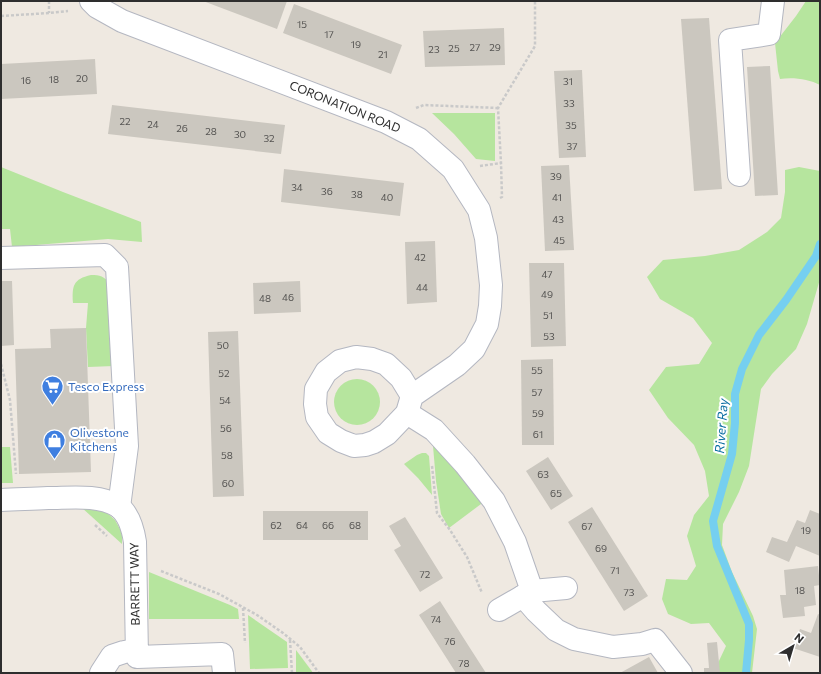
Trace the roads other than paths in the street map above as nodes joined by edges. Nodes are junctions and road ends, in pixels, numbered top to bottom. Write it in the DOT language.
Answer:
graph roads {
  1 [pos="773,1"];
  2 [pos="83,5"];
  3 [pos="739,175"];
  4 [pos="1,258"];
  5 [pos="1,500"];
  6 [pos="119,507"];
  7 [pos="566,588"];
  8 [pos="528,593"];
  9 [pos="499,610"];
  10 [pos="136,650"];
  11 [pos="101,673"];
  12 [pos="224,673"];
  13 [pos="681,673"];
  1 -- 3 [label="street"];
  2 -- 8 [label="street, CORONATION ROAD"];
  4 -- 6 [label="street"];
  5 -- 6 [label="street"];
  6 -- 10 [label="street, BARRETT WAY"];
  7 -- 8 [label="street"];
  8 -- 9 [label="street"];
  8 -- 13 [label="street"];
  10 -- 11 [label="street"];
  10 -- 12 [label="street"];
}
